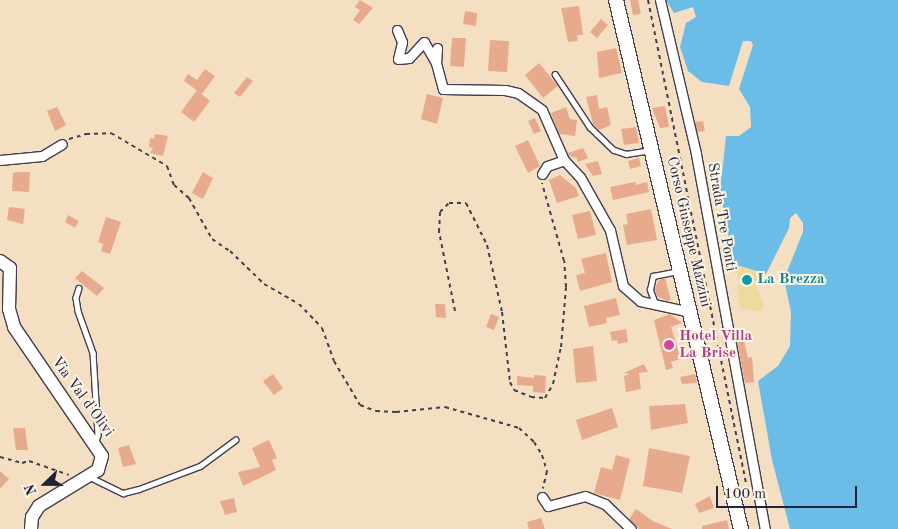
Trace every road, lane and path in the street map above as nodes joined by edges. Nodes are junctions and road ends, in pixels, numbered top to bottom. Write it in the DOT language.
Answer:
graph roads {
  1 [pos="616,0"];
  2 [pos="648,0"];
  3 [pos="660,0"];
  4 [pos="397,30"];
  5 [pos="437,48"];
  6 [pos="436,63"];
  7 [pos="555,74"];
  8 [pos="62,144"];
  9 [pos="652,150"];
  10 [pos="0,160"];
  11 [pos="564,160"];
  12 [pos="542,174"];
  13 [pos="0,261"];
  14 [pos="679,270"];
  15 [pos="78,288"];
  16 [pos="655,304"];
  17 [pos="455,311"];
  18 [pos="690,312"];
  19 [pos="235,440"];
  20 [pos="95,443"];
  21 [pos="0,457"];
  22 [pos="86,478"];
  23 [pos="748,493"];
  24 [pos="542,496"];
  25 [pos="31,529"];
  26 [pos="631,529"];
  27 [pos="741,529"];
  28 [pos="766,529"];
  1 -- 9 [label="main road, Corso Giuseppe Mazzini"];
  2 -- 23 [label="path"];
  3 -- 28 [label="street, Strada Tre Ponti"];
  4 -- 6 [label="street"];
  5 -- 6 [label="street"];
  6 -- 11 [label="street"];
  7 -- 9 [label="lane"];
  8 -- 10 [label="street"];
  8 -- 24 [label="path"];
  9 -- 14 [label="main road, Corso Giuseppe Mazzini"];
  11 -- 12 [label="street"];
  11 -- 16 [label="street"];
  12 -- 17 [label="path"];
  13 -- 20 [label="street, Via Val d'Olivi"];
  14 -- 16 [label="lane"];
  14 -- 18 [label="main road, Corso Giuseppe Mazzini"];
  15 -- 20 [label="lane"];
  16 -- 18 [label="street"];
  18 -- 27 [label="main road, Corso Giuseppe Mazzini"];
  19 -- 22 [label="lane"];
  20 -- 22 [label="street, Via Val d'Olivi"];
  21 -- 22 [label="path"];
  22 -- 25 [label="street"];
  24 -- 26 [label="street"];
}
